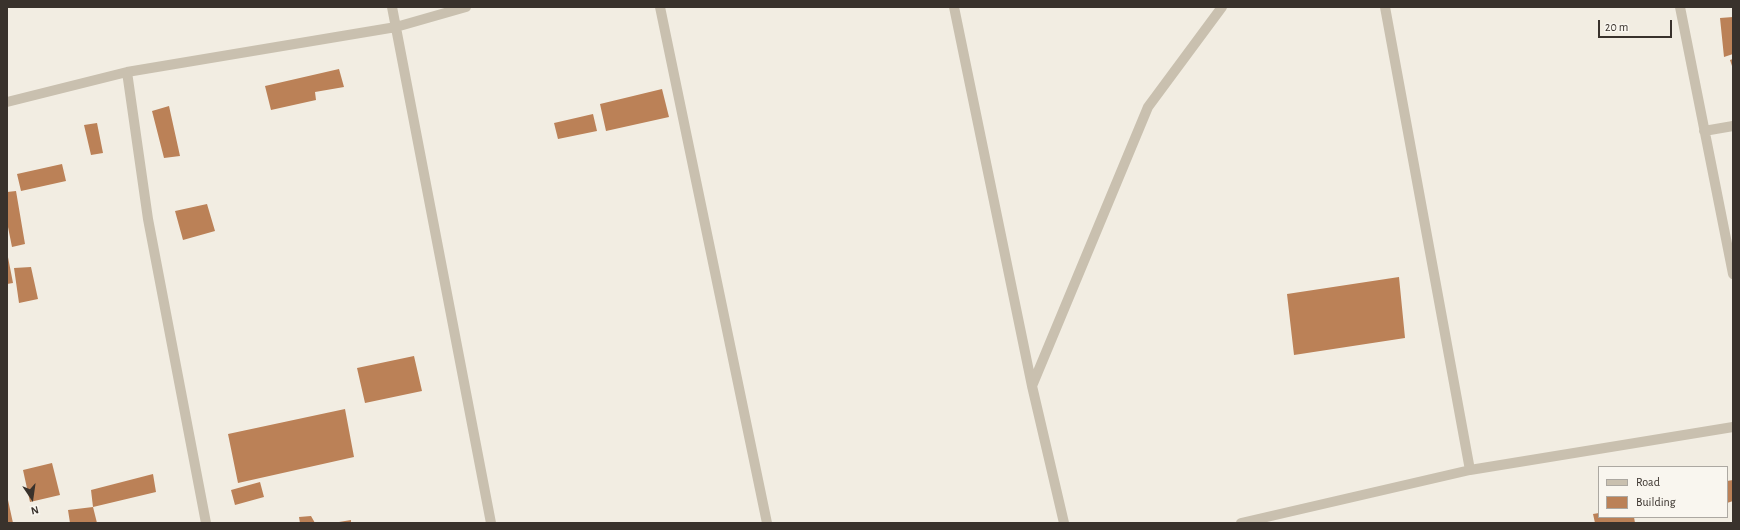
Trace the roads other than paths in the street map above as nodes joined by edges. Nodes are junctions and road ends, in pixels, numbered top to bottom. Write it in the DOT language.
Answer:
graph roads {
  1 [pos="392,7"];
  2 [pos="466,7"];
  3 [pos="660,7"];
  4 [pos="954,7"];
  5 [pos="1222,7"];
  6 [pos="1386,7"];
  7 [pos="1680,7"];
  8 [pos="396,27"];
  9 [pos="127,72"];
  10 [pos="7,102"];
  11 [pos="1733,126"];
  12 [pos="1704,131"];
  13 [pos="1733,274"];
  14 [pos="1032,386"];
  15 [pos="1733,427"];
  16 [pos="1470,470"];
  17 [pos="206,523"];
  18 [pos="491,523"];
  19 [pos="767,523"];
  20 [pos="1064,523"];
  21 [pos="1241,523"];
  1 -- 8 [label="street"];
  2 -- 8 [label="street"];
  3 -- 19 [label="street"];
  4 -- 14 [label="street"];
  5 -- 14 [label="street"];
  6 -- 16 [label="street"];
  7 -- 12 [label="street"];
  8 -- 9 [label="street"];
  8 -- 18 [label="street"];
  9 -- 10 [label="street"];
  9 -- 17 [label="street"];
  11 -- 12 [label="street"];
  12 -- 13 [label="street"];
  14 -- 20 [label="street"];
  15 -- 16 [label="street"];
  16 -- 21 [label="street"];
}
